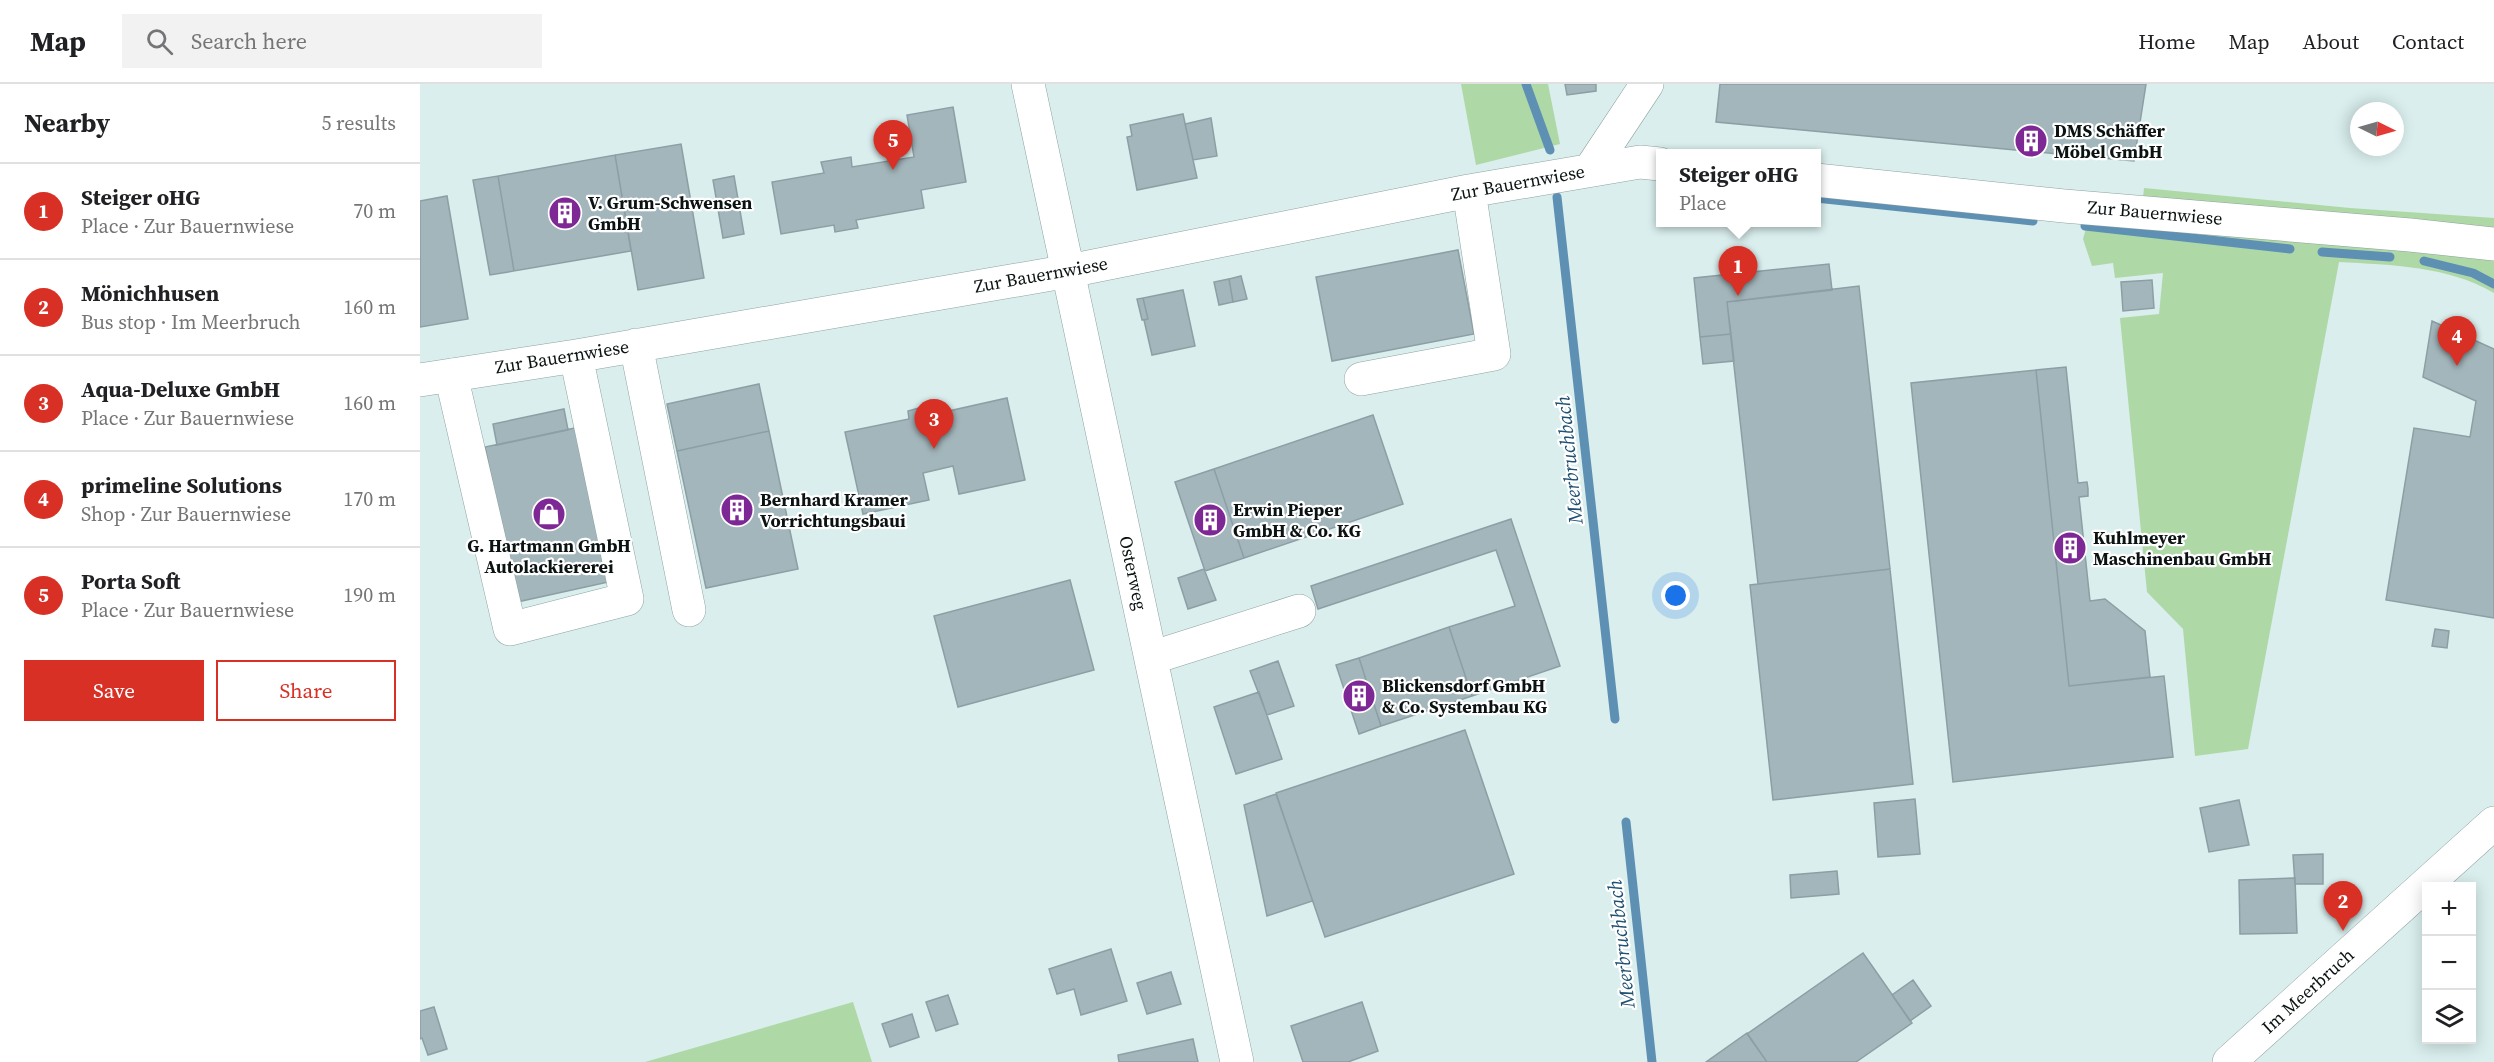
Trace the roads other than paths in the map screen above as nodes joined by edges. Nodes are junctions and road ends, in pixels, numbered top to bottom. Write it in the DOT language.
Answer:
graph roads {
  1 [pos="1028,84"];
  2 [pos="1647,84"];
  3 [pos="1656,164"];
  4 [pos="1590,170"];
  5 [pos="1821,181"];
  6 [pos="1469,191"];
  7 [pos="2494,244"];
  8 [pos="1069,271"];
  9 [pos="636,345"];
  10 [pos="576,356"];
  11 [pos="435,378"];
  12 [pos="1361,379"];
  13 [pos="689,609"];
  14 [pos="1299,611"];
  15 [pos="1151,658"];
  16 [pos="2494,823"];
  17 [pos="1237,1062"];
  18 [pos="2229,1062"];
  1 -- 8 [label="street, Osterweg"];
  2 -- 4 [label="street"];
  3 -- 4 [label="street, Zur Bauernwiese"];
  4 -- 6 [label="street, Zur Bauernwiese"];
  5 -- 7 [label="street, Zur Bauernwiese"];
  6 -- 8 [label="street, Zur Bauernwiese"];
  6 -- 12 [label="street"];
  8 -- 9 [label="street, Zur Bauernwiese"];
  8 -- 15 [label="street, Osterweg"];
  9 -- 10 [label="street, Zur Bauernwiese"];
  9 -- 13 [label="street"];
  10 -- 11 [label="street, Zur Bauernwiese"];
  10 -- 11 [label="street"];
  14 -- 15 [label="street"];
  15 -- 17 [label="street, Osterweg"];
  16 -- 18 [label="street, Im Meerbruch"];
}
